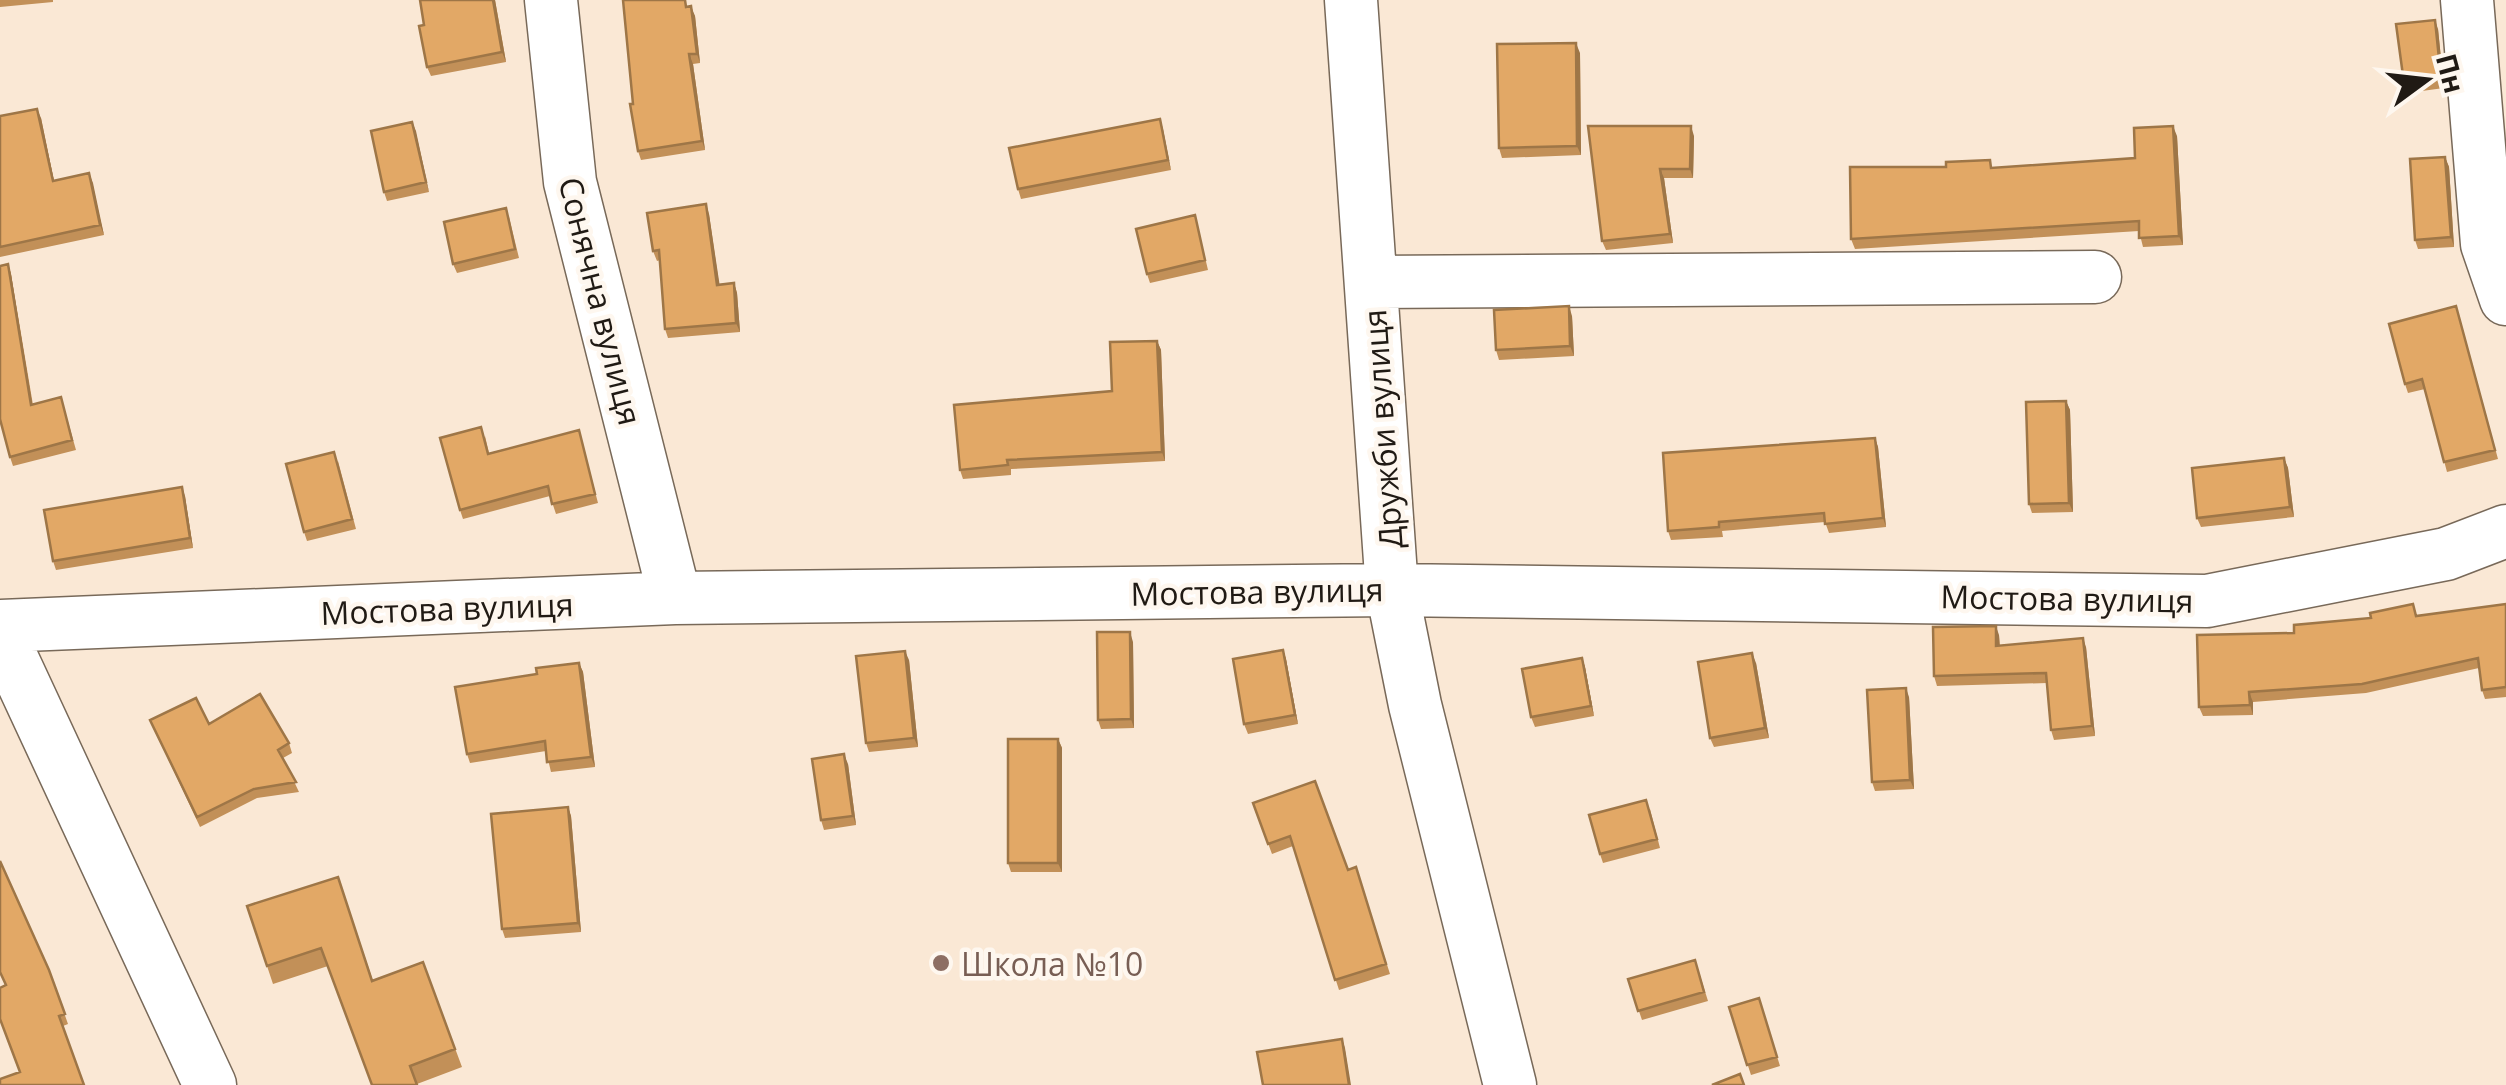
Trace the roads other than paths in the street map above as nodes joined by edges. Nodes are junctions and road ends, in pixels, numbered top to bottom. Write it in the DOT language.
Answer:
graph roads {
  1 [pos="551,0"];
  2 [pos="1350,0"];
  3 [pos="2467,0"];
  4 [pos="2095,277"];
  5 [pos="1372,282"];
  6 [pos="2506,299"];
  7 [pos="2506,531"];
  8 [pos="1392,590"];
  9 [pos="675,598"];
  10 [pos="0,630"];
  11 [pos="210,1085"];
  12 [pos="1510,1085"];
  1 -- 9 [label="street, Сонячна вулиця"];
  2 -- 5 [label="street, Дружби вулиця"];
  3 -- 6 [label="street"];
  4 -- 5 [label="street"];
  5 -- 8 [label="street, Дружби вулиця"];
  7 -- 8 [label="street, Мостова вулиця"];
  8 -- 9 [label="street, Мостова вулиця"];
  8 -- 12 [label="street, Дружби вулиця"];
  9 -- 10 [label="street, Мостова вулиця"];
  10 -- 11 [label="street"];
}
